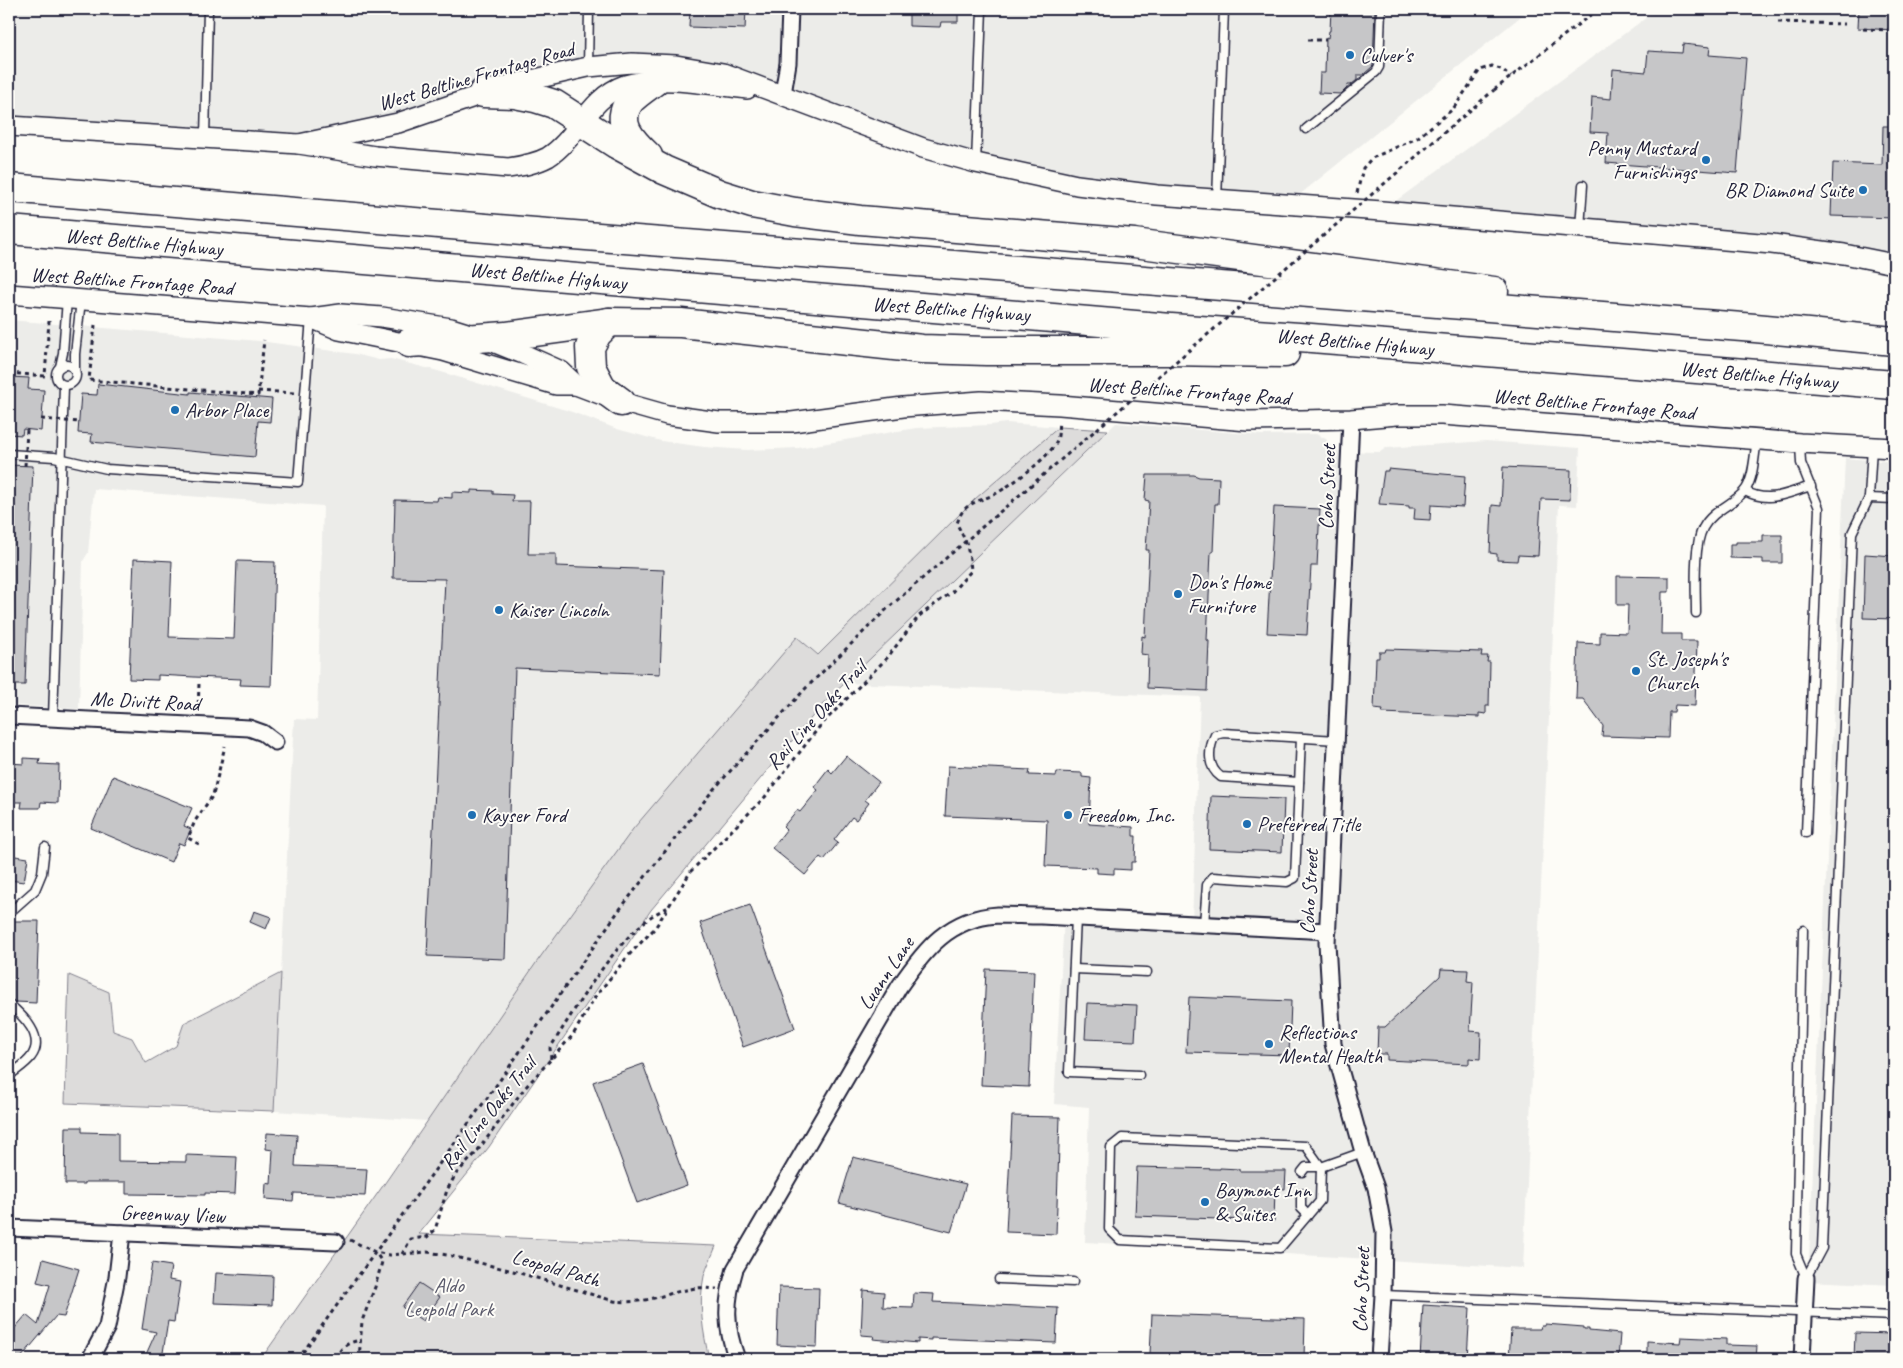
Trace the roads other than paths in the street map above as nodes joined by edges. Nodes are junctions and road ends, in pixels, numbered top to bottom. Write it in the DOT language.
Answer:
graph roads {
  1 [pos="208,9"];
  2 [pos="589,9"];
  3 [pos="790,9"];
  4 [pos="982,9"];
  5 [pos="1224,9"];
  6 [pos="1381,9"];
  7 [pos="588,67"];
  8 [pos="655,81"];
  9 [pos="484,93"];
  10 [pos="783,94"];
  11 [pos="580,122"];
  12 [pos="9,126"];
  13 [pos="1306,129"];
  14 [pos="206,140"];
  15 [pos="299,144"];
  16 [pos="976,163"];
  17 [pos="664,170"];
  18 [pos="1583,186"];
  19 [pos="9,188"];
  20 [pos="1217,200"];
  21 [pos="1580,229"];
  22 [pos="9,230"];
  23 [pos="1894,264"];
  24 [pos="9,294"];
  25 [pos="74,299"];
  26 [pos="311,318"];
  27 [pos="609,322"];
  28 [pos="1755,328"];
  29 [pos="483,338"];
  30 [pos="1894,341"];
  31 [pos="409,343"];
  32 [pos="1546,358"];
  33 [pos="60,367"];
  34 [pos="75,370"];
  35 [pos="576,385"];
  36 [pos="1894,385"];
  37 [pos="64,386"];
  38 [pos="620,402"];
  39 [pos="1351,419"];
  40 [pos="1756,440"];
  41 [pos="1800,444"];
  42 [pos="1872,447"];
  43 [pos="1894,448"];
  44 [pos="9,454"];
  45 [pos="61,459"];
  46 [pos="1811,486"];
  47 [pos="1745,491"];
  48 [pos="1869,498"];
  49 [pos="1894,499"];
  50 [pos="1696,613"];
  51 [pos="9,716"];
  52 [pos="53,718"];
  53 [pos="1301,738"];
  54 [pos="1337,740"];
  55 [pos="275,742"];
  56 [pos="1299,782"];
  57 [pos="1806,833"];
  58 [pos="45,847"];
  59 [pos="9,913"];
  60 [pos="1076,918"];
  61 [pos="1204,924"];
  62 [pos="1328,930"];
  63 [pos="1803,930"];
  64 [pos="1074,969"];
  65 [pos="1147,972"];
  66 [pos="9,1004"];
  67 [pos="10,1074"];
  68 [pos="1139,1075"];
  69 [pos="1363,1152"];
  70 [pos="1321,1167"];
  71 [pos="1302,1172"];
  72 [pos="1301,1192"];
  73 [pos="1308,1214"];
  74 [pos="9,1228"];
  75 [pos="122,1234"];
  76 [pos="336,1242"];
  77 [pos="1806,1278"];
  78 [pos="999,1279"];
  79 [pos="1073,1282"];
  80 [pos="1384,1294"];
  81 [pos="1804,1313"];
  82 [pos="1894,1316"];
  83 [pos="90,1359"];
  84 [pos="737,1359"];
  85 [pos="1379,1359"];
  86 [pos="1802,1359"];
  1 -- 14 [label="lane"];
  2 -- 7 [label="lane"];
  3 -- 10 [label="street"];
  4 -- 16 [label="lane"];
  5 -- 20 [label="lane"];
  6 -- 13 [label="lane"];
  7 -- 9 [label="street, West Beltline Frontage Road"];
  7 -- 10 [label="street, West Beltline Frontage Road"];
  8 -- 10 [label="street, West Beltline Frontage Road"];
  8 -- 11 [label="street, West Beltline Frontage Road"];
  8 -- 17 [label="highway"];
  9 -- 11 [label="highway"];
  9 -- 15 [label="street, West Beltline Frontage Road"];
  10 -- 16 [label="street, West Beltline Frontage Road"];
  11 -- 15 [label="street, West Beltline Frontage Road"];
  11 -- 17 [label="highway"];
  12 -- 14 [label="street, West Beltline Frontage Road"];
  14 -- 15 [label="street, West Beltline Frontage Road"];
  16 -- 20 [label="street, West Beltline Frontage Road"];
  17 -- 28 [label="highway"];
  18 -- 21 [label="lane"];
  19 -- 28 [label="highway, West Beltline Highway"];
  20 -- 21 [label="street, West Beltline Frontage Road"];
  21 -- 23 [label="street, West Beltline Frontage Road"];
  22 -- 32 [label="highway, West Beltline Highway"];
  24 -- 25 [label="street, West Beltline Frontage Road"];
  25 -- 26 [label="street, West Beltline Frontage Road"];
  25 -- 33 [label="lane"];
  25 -- 34 [label="lane"];
  26 -- 29 [label="street, West Beltline Frontage Road"];
  26 -- 31 [label="street, West Beltline Frontage Road"];
  26 -- 45 [label="lane"];
  27 -- 29 [label="highway"];
  27 -- 32 [label="highway"];
  27 -- 38 [label="highway"];
  28 -- 30 [label="highway, West Beltline Highway"];
  29 -- 31 [label="highway"];
  29 -- 35 [label="street, West Beltline Frontage Road"];
  31 -- 35 [label="street, West Beltline Frontage Road"];
  32 -- 36 [label="highway, West Beltline Highway"];
  33 -- 34 [label="lane"];
  33 -- 37 [label="lane"];
  34 -- 37 [label="lane"];
  35 -- 38 [label="street, West Beltline Frontage Road"];
  37 -- 45 [label="lane"];
  38 -- 39 [label="street, West Beltline Frontage Road"];
  39 -- 40 [label="street, West Beltline Frontage Road"];
  39 -- 54 [label="street, Coho Street"];
  40 -- 41 [label="street, West Beltline Frontage Road"];
  40 -- 47 [label="lane"];
  41 -- 42 [label="street, West Beltline Frontage Road"];
  41 -- 46 [label="lane"];
  42 -- 43 [label="street, West Beltline Frontage Road"];
  42 -- 48 [label="lane"];
  44 -- 45 [label="lane"];
  45 -- 52 [label="lane"];
  46 -- 47 [label="lane"];
  46 -- 57 [label="lane"];
  47 -- 50 [label="lane"];
  48 -- 49 [label="lane"];
  48 -- 77 [label="lane"];
  51 -- 52 [label="street, Mc Divitt Road"];
  52 -- 55 [label="street, Mc Divitt Road"];
  53 -- 54 [label="lane"];
  53 -- 56 [label="lane"];
  53 -- 56 [label="lane"];
  54 -- 62 [label="street, Coho Street"];
  56 -- 61 [label="lane"];
  58 -- 59 [label="lane"];
  60 -- 61 [label="street, Luann Lane"];
  60 -- 64 [label="lane"];
  60 -- 84 [label="street, Luann Lane"];
  61 -- 62 [label="street, Luann Lane"];
  62 -- 69 [label="street, Coho Street"];
  63 -- 77 [label="lane"];
  64 -- 65 [label="lane"];
  64 -- 68 [label="lane"];
  66 -- 67 [label="lane"];
  69 -- 70 [label="lane"];
  69 -- 80 [label="street, Coho Street"];
  70 -- 71 [label="lane"];
  70 -- 73 [label="lane"];
  70 -- 73 [label="lane"];
  72 -- 73 [label="lane"];
  74 -- 75 [label="street, Greenway View"];
  75 -- 76 [label="street, Greenway View"];
  75 -- 83 [label="street"];
  77 -- 81 [label="street"];
  78 -- 79 [label="lane"];
  80 -- 81 [label="lane"];
  80 -- 85 [label="street, Coho Street"];
  81 -- 82 [label="lane"];
  81 -- 86 [label="street"];
}
